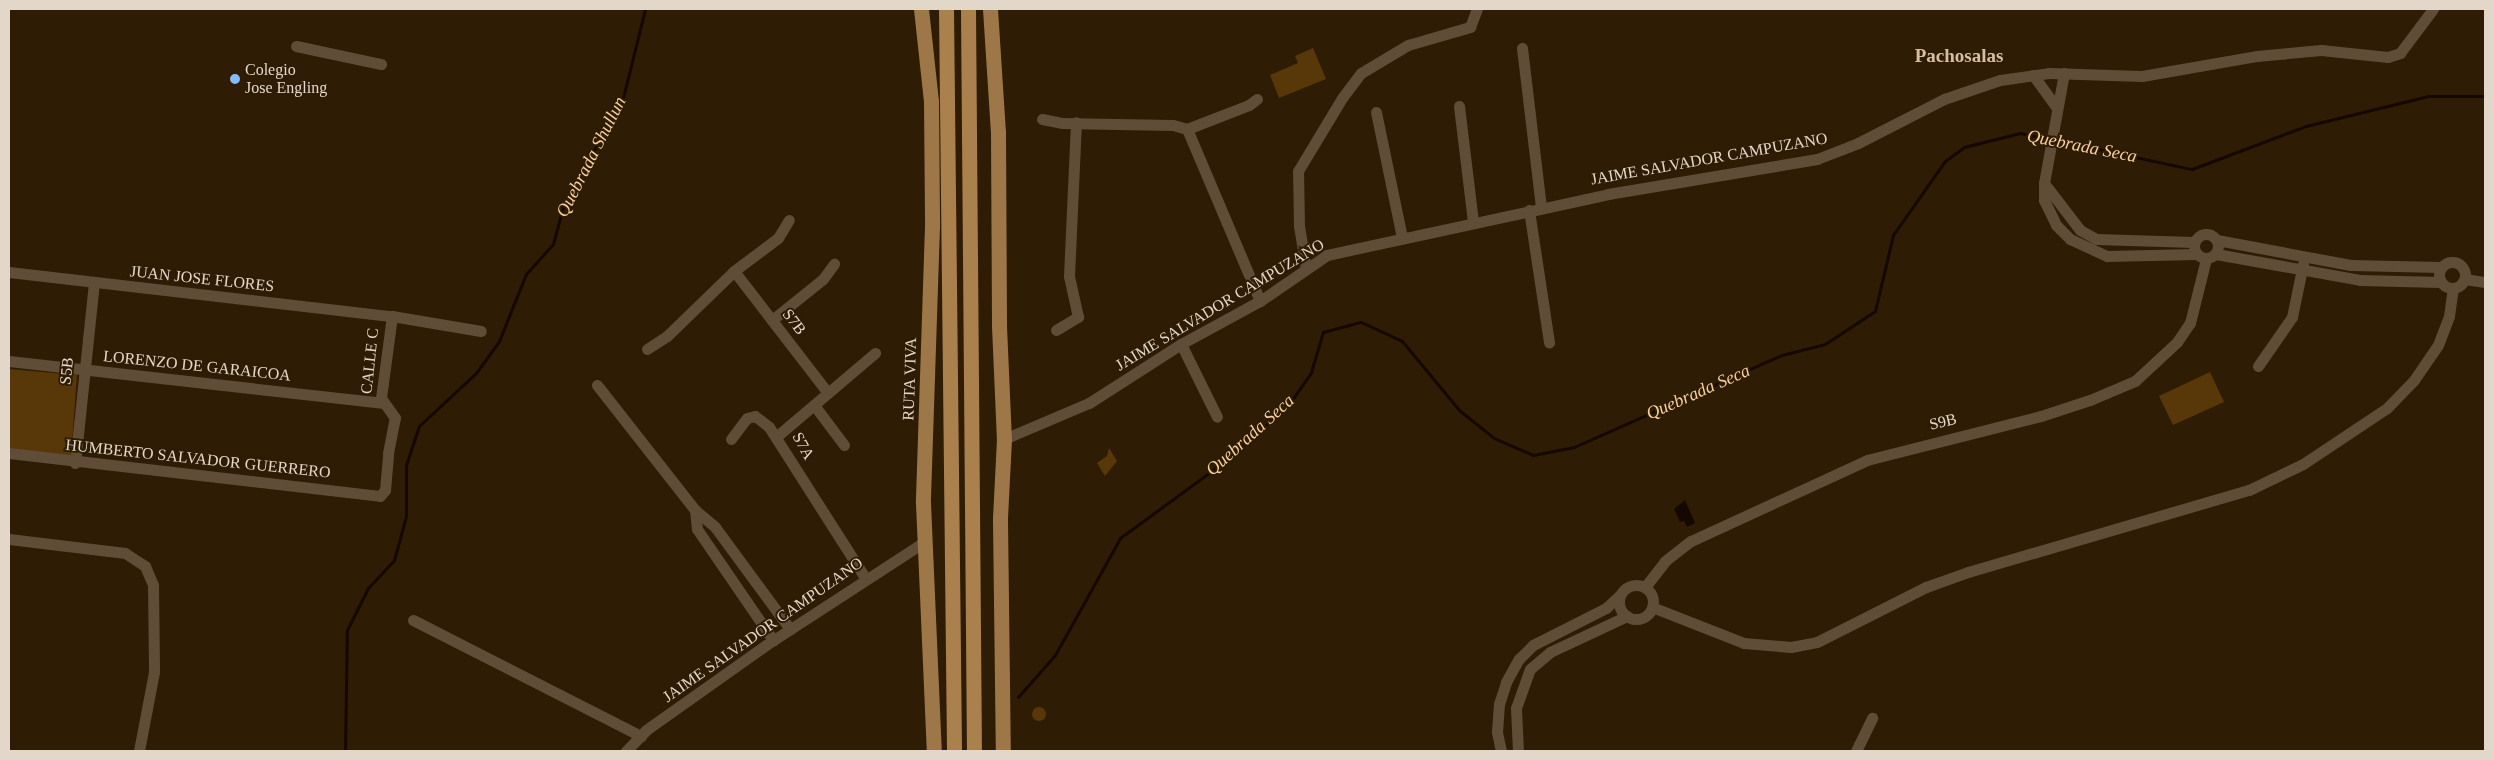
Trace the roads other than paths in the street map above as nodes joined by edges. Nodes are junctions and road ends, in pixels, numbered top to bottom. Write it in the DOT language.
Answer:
graph roads {
  1 [pos="921,9"];
  2 [pos="946,9"];
  3 [pos="968,9"];
  4 [pos="990,9"];
  5 [pos="1477,9"];
  6 [pos="2433,9"];
  7 [pos="296,46"];
  8 [pos="1522,48"];
  9 [pos="381,64"];
  10 [pos="2064,73"];
  11 [pos="2033,75"];
  12 [pos="1257,98"];
  13 [pos="1459,106"];
  14 [pos="2056,111"];
  15 [pos="1376,112"];
  16 [pos="1042,118"];
  17 [pos="1076,122"];
  18 [pos="1187,129"];
  19 [pos="1535,209"];
  20 [pos="790,220"];
  21 [pos="1473,222"];
  22 [pos="1402,237"];
  23 [pos="2217,240"];
  24 [pos="2203,252"];
  25 [pos="2306,258"];
  26 [pos="834,264"];
  27 [pos="2440,267"];
  28 [pos="1306,269"];
  29 [pos="734,271"];
  30 [pos="2301,271"];
  31 [pos="9,272"];
  32 [pos="2465,278"];
  33 [pos="2440,282"];
  34 [pos="2485,282"];
  35 [pos="94,283"];
  36 [pos="2453,289"];
  37 [pos="1260,301"];
  38 [pos="392,316"];
  39 [pos="772,320"];
  40 [pos="1056,330"];
  41 [pos="481,331"];
  42 [pos="1549,342"];
  43 [pos="1181,344"];
  44 [pos="647,349"];
  45 [pos="875,353"];
  46 [pos="9,361"];
  47 [pos="2258,366"];
  48 [pos="83,370"];
  49 [pos="597,385"];
  50 [pos="828,393"];
  51 [pos="382,403"];
  52 [pos="814,405"];
  53 [pos="1217,417"];
  54 [pos="776,438"];
  55 [pos="731,439"];
  56 [pos="1004,439"];
  57 [pos="844,445"];
  58 [pos="9,453"];
  59 [pos="75,463"];
  60 [pos="384,493"];
  61 [pos="695,510"];
  62 [pos="9,539"];
  63 [pos="924,542"];
  64 [pos="866,579"];
  65 [pos="1645,587"];
  66 [pos="1620,595"];
  67 [pos="1652,607"];
  68 [pos="1627,616"];
  69 [pos="413,620"];
  70 [pos="790,629"];
  71 [pos="774,640"];
  72 [pos="1872,718"];
  73 [pos="641,736"];
  74 [pos="139,751"];
  75 [pos="626,751"];
  76 [pos="934,751"];
  77 [pos="954,751"];
  78 [pos="974,751"];
  79 [pos="1003,751"];
  80 [pos="1501,751"];
  81 [pos="1518,751"];
  82 [pos="1856,751"];
  1 -- 63 [label="main road, RUTA VIVA"];
  2 -- 77 [label="highway"];
  3 -- 78 [label="highway"];
  4 -- 56 [label="main road"];
  5 -- 28 [label="street"];
  6 -- 10 [label="street, JAIME SALVADOR CAMPUZANO"];
  7 -- 9 [label="street"];
  8 -- 19 [label="street"];
  10 -- 11 [label="street, JAIME SALVADOR CAMPUZANO"];
  10 -- 14 [label="street"];
  11 -- 14 [label="street"];
  11 -- 19 [label="street, JAIME SALVADOR CAMPUZANO"];
  12 -- 18 [label="street"];
  13 -- 21 [label="street"];
  14 -- 24 [label="street"];
  15 -- 22 [label="street"];
  16 -- 17 [label="street"];
  17 -- 18 [label="street"];
  17 -- 40 [label="street"];
  18 -- 37 [label="street"];
  19 -- 21 [label="street, JAIME SALVADOR CAMPUZANO"];
  19 -- 42 [label="street"];
  20 -- 29 [label="street"];
  21 -- 22 [label="street, JAIME SALVADOR CAMPUZANO"];
  22 -- 28 [label="street, JAIME SALVADOR CAMPUZANO"];
  23 -- 24 [label="street, S9B"];
  23 -- 24 [label="street"];
  23 -- 25 [label="street"];
  24 -- 30 [label="street"];
  24 -- 65 [label="street, S9B"];
  25 -- 27 [label="street"];
  25 -- 30 [label="street"];
  26 -- 39 [label="street"];
  27 -- 32 [label="street"];
  27 -- 33 [label="street"];
  28 -- 37 [label="street, JAIME SALVADOR CAMPUZANO"];
  29 -- 39 [label="street, S7B"];
  29 -- 44 [label="street"];
  30 -- 33 [label="street"];
  30 -- 47 [label="street"];
  31 -- 35 [label="street, JUAN JOSE FLORES"];
  32 -- 34 [label="street"];
  32 -- 36 [label="street"];
  33 -- 36 [label="street"];
  35 -- 38 [label="street, JUAN JOSE FLORES"];
  35 -- 48 [label="street, S5B"];
  36 -- 67 [label="street"];
  37 -- 43 [label="street, JAIME SALVADOR CAMPUZANO"];
  38 -- 41 [label="street, JUAN JOSE FLORES"];
  38 -- 51 [label="street, CALLE C"];
  39 -- 50 [label="street, S7B"];
  43 -- 53 [label="street"];
  43 -- 56 [label="street, JAIME SALVADOR CAMPUZANO"];
  45 -- 50 [label="street, S7A"];
  46 -- 48 [label="street, LORENZO DE GARAICOA"];
  48 -- 51 [label="street, LORENZO DE GARAICOA"];
  48 -- 59 [label="street, S5B"];
  49 -- 61 [label="street"];
  50 -- 52 [label="street, S7A"];
  51 -- 60 [label="street, CALLE C"];
  52 -- 54 [label="street, S7A"];
  52 -- 57 [label="street"];
  54 -- 55 [label="street"];
  54 -- 64 [label="street, S7A"];
  56 -- 79 [label="main road"];
  58 -- 59 [label="street, HUMBERTO SALVADOR GUERRERO"];
  59 -- 60 [label="street, HUMBERTO SALVADOR GUERRERO"];
  61 -- 70 [label="street"];
  61 -- 71 [label="street"];
  62 -- 74 [label="street"];
  63 -- 64 [label="street, JAIME SALVADOR CAMPUZANO"];
  63 -- 76 [label="main road, RUTA VIVA"];
  64 -- 70 [label="street, JAIME SALVADOR CAMPUZANO"];
  65 -- 66 [label="street"];
  65 -- 67 [label="street"];
  66 -- 68 [label="street"];
  66 -- 80 [label="street"];
  67 -- 68 [label="street"];
  68 -- 81 [label="street"];
  69 -- 73 [label="street"];
  70 -- 71 [label="street, JAIME SALVADOR CAMPUZANO"];
  71 -- 73 [label="street, JAIME SALVADOR CAMPUZANO"];
  72 -- 82 [label="street"];
  73 -- 75 [label="street, JAIME SALVADOR CAMPUZANO"];
}
